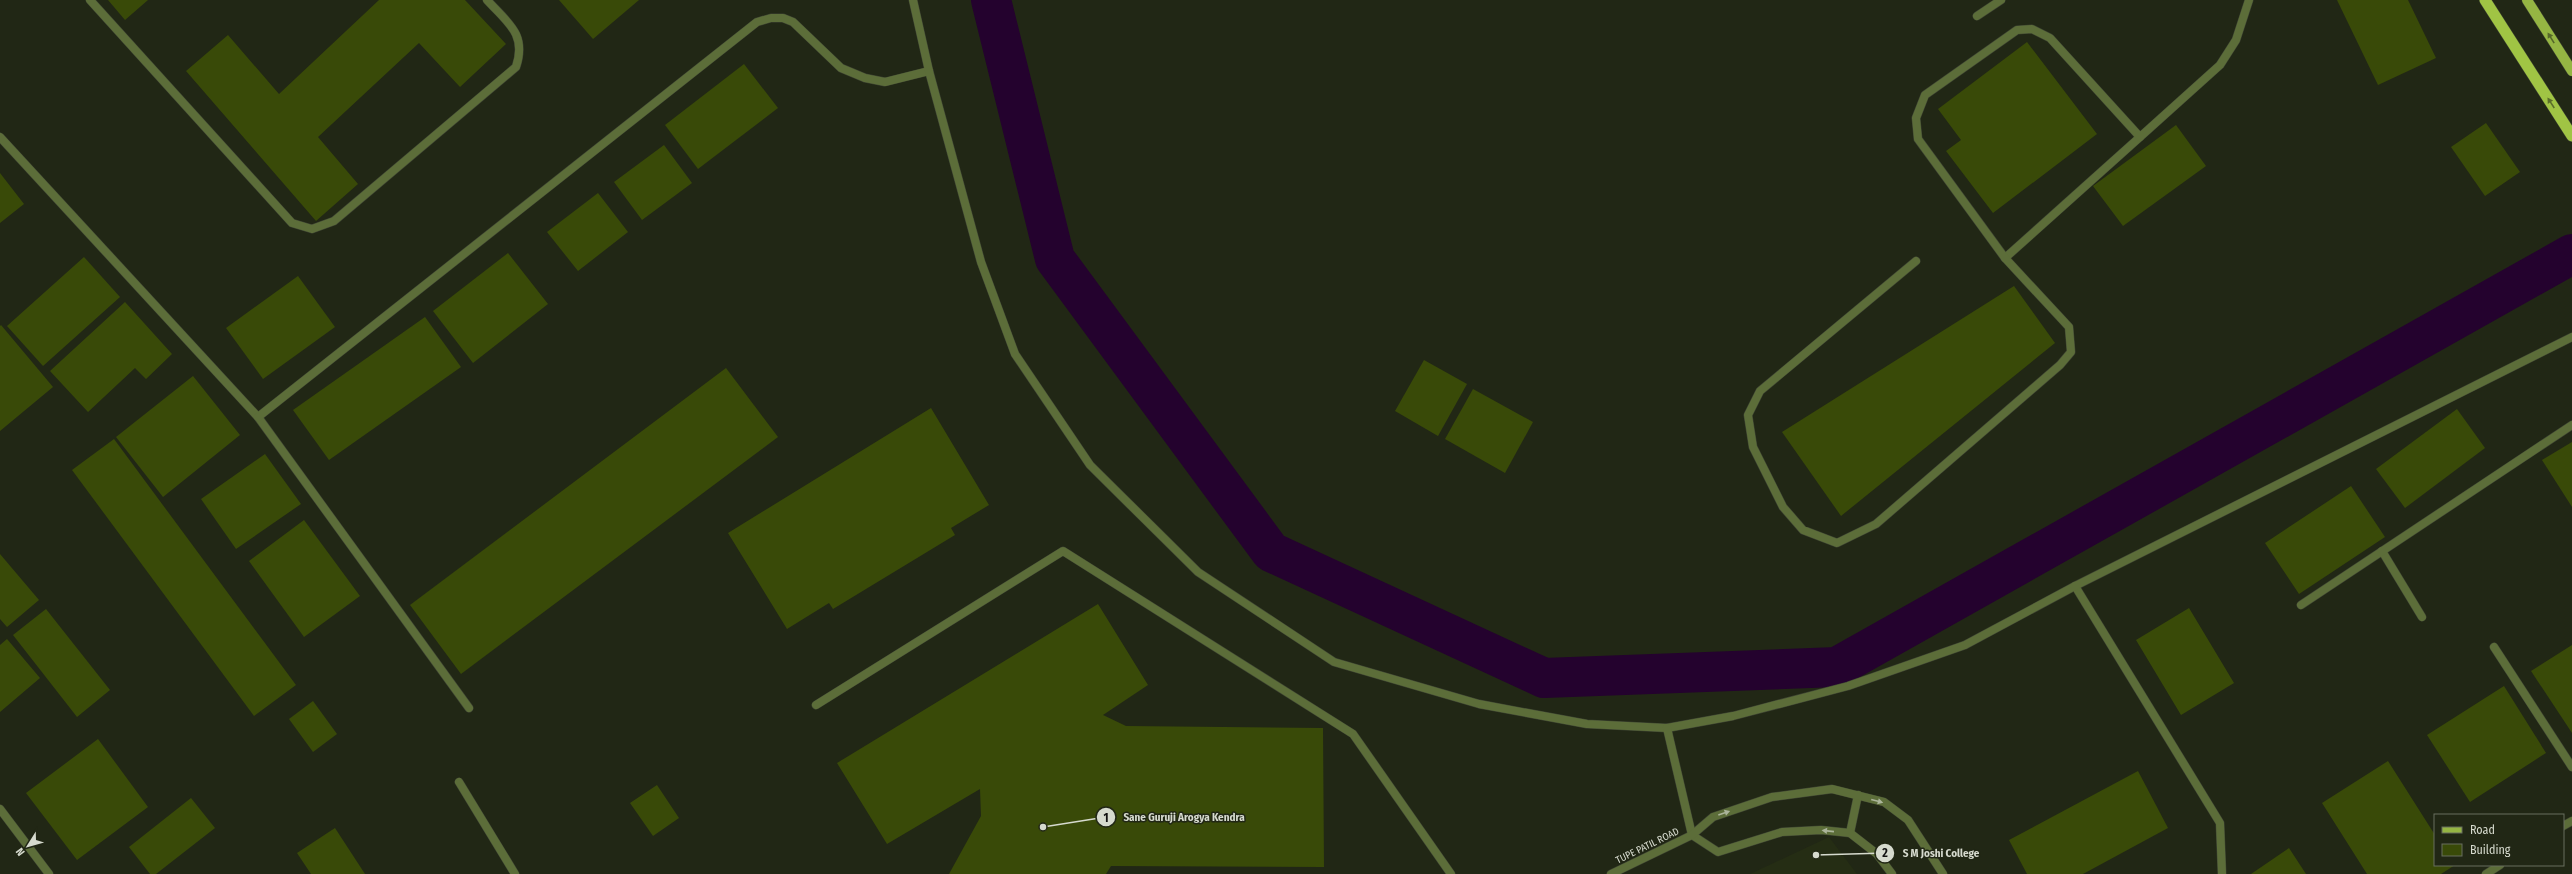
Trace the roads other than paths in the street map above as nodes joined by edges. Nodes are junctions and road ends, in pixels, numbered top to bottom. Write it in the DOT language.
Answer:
graph roads {
  1 [pos="90,0"];
  2 [pos="487,0"];
  3 [pos="913,0"];
  4 [pos="2001,0"];
  5 [pos="2250,0"];
  6 [pos="2485,0"];
  7 [pos="2527,0"];
  8 [pos="1977,16"];
  9 [pos="929,71"];
  10 [pos="2572,71"];
  11 [pos="2572,136"];
  12 [pos="0,137"];
  13 [pos="2140,137"];
  14 [pos="2005,258"];
  15 [pos="1916,261"];
  16 [pos="2572,338"];
  17 [pos="258,417"];
  18 [pos="2572,425"];
  19 [pos="2382,552"];
  20 [pos="2075,586"];
  21 [pos="2301,605"];
  22 [pos="2422,617"];
  23 [pos="2494,647"];
  24 [pos="816,705"];
  25 [pos="469,708"];
  26 [pos="1667,728"];
  27 [pos="2572,768"];
  28 [pos="459,782"];
  29 [pos="1858,795"];
  30 [pos="0,809"];
  31 [pos="1850,833"];
  32 [pos="1692,835"];
  33 [pos="2498,866"];
  34 [pos="49,874"];
  35 [pos="514,874"];
  36 [pos="1452,874"];
  37 [pos="1611,874"];
  38 [pos="1892,874"];
  39 [pos="1943,874"];
  40 [pos="2222,874"];
  41 [pos="2486,874"];
  1 -- 2 [label="street"];
  3 -- 9 [label="street"];
  4 -- 8 [label="street"];
  5 -- 13 [label="street"];
  11 -- 6 [label="highway, one-way"];
  10 -- 7 [label="main road, one-way"];
  9 -- 17 [label="street"];
  9 -- 26 [label="street"];
  12 -- 17 [label="street"];
  13 -- 14 [label="street"];
  13 -- 14 [label="street"];
  14 -- 15 [label="street"];
  16 -- 20 [label="street"];
  17 -- 25 [label="street"];
  18 -- 19 [label="street"];
  19 -- 21 [label="street"];
  19 -- 22 [label="street"];
  20 -- 26 [label="street"];
  20 -- 40 [label="street"];
  23 -- 27 [label="street"];
  24 -- 36 [label="street"];
  26 -- 32 [label="street"];
  28 -- 35 [label="street"];
  29 -- 31 [label="street"];
  32 -- 29 [label="street, TUPE PATIL ROAD, one-way"];
  29 -- 39 [label="street, TUPE PATIL ROAD, one-way"];
  30 -- 34 [label="street"];
  31 -- 32 [label="street, TUPE PATIL ROAD, one-way"];
  31 -- 38 [label="street"];
  32 -- 37 [label="street, TUPE PATIL ROAD"];
  33 -- 41 [label="street"];
}
